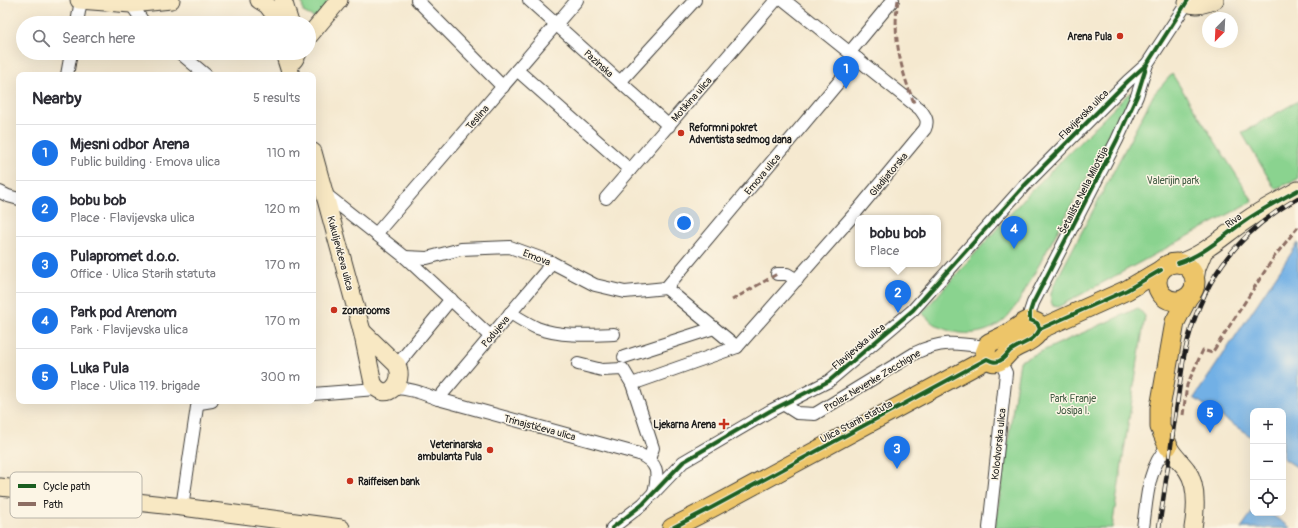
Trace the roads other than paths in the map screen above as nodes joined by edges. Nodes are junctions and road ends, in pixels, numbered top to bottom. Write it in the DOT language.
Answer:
graph roads {
  1 [pos="80,0"];
  2 [pos="171,0"];
  3 [pos="259,0"];
  4 [pos="276,0"];
  5 [pos="283,0"];
  6 [pos="339,0"];
  7 [pos="417,0"];
  8 [pos="528,0"];
  9 [pos="577,0"];
  10 [pos="695,0"];
  11 [pos="776,0"];
  12 [pos="784,0"];
  13 [pos="893,0"];
  14 [pos="1214,0"];
  15 [pos="1187,2"];
  16 [pos="131,4"];
  17 [pos="78,16"];
  18 [pos="139,16"];
  19 [pos="277,16"];
  20 [pos="281,16"];
  21 [pos="282,16"];
  22 [pos="556,25"];
  23 [pos="316,28"];
  24 [pos="854,55"];
  25 [pos="70,60"];
  26 [pos="188,60"];
  27 [pos="1147,64"];
  28 [pos="517,70"];
  29 [pos="68,72"];
  30 [pos="202,72"];
  31 [pos="620,82"];
  32 [pos="503,86"];
  33 [pos="668,126"];
  34 [pos="316,163"];
  35 [pos="630,170"];
  36 [pos="1298,190"];
  37 [pos="0,192"];
  38 [pos="324,193"];
  39 [pos="16,197"];
  40 [pos="606,198"];
  41 [pos="376,234"];
  42 [pos="1204,251"];
  43 [pos="405,257"];
  44 [pos="551,262"];
  45 [pos="1178,263"];
  46 [pos="1161,270"];
  47 [pos="777,274"];
  48 [pos="797,280"];
  49 [pos="1195,280"];
  50 [pos="666,288"];
  51 [pos="1127,290"];
  52 [pos="1163,296"];
  53 [pos="1188,297"];
  54 [pos="450,299"];
  55 [pos="510,313"];
  56 [pos="1175,322"];
  57 [pos="1035,325"];
  58 [pos="714,328"];
  59 [pos="362,331"];
  60 [pos="614,334"];
  61 [pos="490,336"];
  62 [pos="737,347"];
  63 [pos="991,356"];
  64 [pos="624,357"];
  65 [pos="578,364"];
  66 [pos="397,365"];
  67 [pos="632,384"];
  68 [pos="394,388"];
  69 [pos="376,389"];
  70 [pos="316,394"];
  71 [pos="438,399"];
  72 [pos="199,404"];
  73 [pos="783,404"];
  74 [pos="1168,446"];
  75 [pos="649,459"];
  76 [pos="0,487"];
  77 [pos="10,488"];
  78 [pos="654,494"];
  79 [pos="142,503"];
  80 [pos="182,507"];
  81 [pos="671,527"];
  82 [pos="341,528"];
  83 [pos="612,528"];
  84 [pos="990,528"];
  85 [pos="1143,528"];
  86 [pos="1193,528"];
  1 -- 16 [label="main road"];
  1 -- 17 [label="street"];
  2 -- 16 [label="main road"];
  3 -- 19 [label="main road"];
  4 -- 20 [label="main road"];
  5 -- 21 [label="main road"];
  6 -- 23 [label="main road"];
  7 -- 32 [label="street"];
  8 -- 22 [label="street, Pazinska"];
  9 -- 22 [label="street, Teslina"];
  10 -- 31 [label="street"];
  11 -- 33 [label="street, Motikina ulica"];
  12 -- 24 [label="street"];
  13 -- 24 [label="street, Emova ulica"];
  14 -- 15 [label="main road"];
  15 -- 27 [label="street, Flavijevska ulica"];
  16 -- 18 [label="street"];
  22 -- 28 [label="street, Teslina"];
  22 -- 31 [label="street, Pazinska"];
  24 -- 48 [label="street, Gladijatorska"];
  24 -- 50 [label="street, Emova ulica"];
  25 -- 29 [label="street"];
  26 -- 30 [label="street"];
  27 -- 57 [label="street, Šetalište Nella Milottija"];
  27 -- 73 [label="street, Flavijevska ulica"];
  28 -- 32 [label="street, Teslina"];
  28 -- 35 [label="street"];
  31 -- 33 [label="street, Pazinska"];
  32 -- 41 [label="street, Teslina"];
  33 -- 35 [label="street, Motikina ulica"];
  34 -- 38 [label="main road, Kukuljevićeva ulica"];
  35 -- 40 [label="street, Motikina ulica"];
  36 -- 42 [label="main road, Riva"];
  37 -- 39 [label="street"];
  38 -- 41 [label="street"];
  38 -- 59 [label="main road, Kukuljevićeva ulica"];
  41 -- 43 [label="street"];
  42 -- 45 [label="main road, Riva"];
  42 -- 49 [label="main road"];
  43 -- 44 [label="street, Emova"];
  43 -- 54 [label="street"];
  44 -- 50 [label="street, Emova"];
  44 -- 55 [label="street, Podujeva"];
  45 -- 46 [label="main road"];
  45 -- 49 [label="main road"];
  46 -- 51 [label="main road, Ulica Starih statuta"];
  46 -- 52 [label="main road"];
  47 -- 48 [label="street"];
  48 -- 62 [label="street, Gladijatorska"];
  49 -- 53 [label="main road"];
  50 -- 58 [label="street"];
  51 -- 52 [label="main road, Ulica Starih statuta"];
  51 -- 57 [label="main road, Ulica Starih statuta"];
  52 -- 53 [label="main road"];
  52 -- 56 [label="main road"];
  53 -- 56 [label="main road"];
  54 -- 61 [label="street"];
  54 -- 66 [label="street"];
  55 -- 60 [label="street"];
  55 -- 61 [label="street, Podujeva"];
  56 -- 74 [label="main road"];
  57 -- 63 [label="main road, Ulica Starih statuta"];
  58 -- 62 [label="street"];
  58 -- 64 [label="street"];
  59 -- 66 [label="main road"];
  59 -- 69 [label="main road, Kukuljevićeva ulica"];
  61 -- 71 [label="street, Podujeva"];
  62 -- 67 [label="street, Gladijatorska"];
  63 -- 73 [label="street, Prolaz Nevenke Zacchigne"];
  63 -- 81 [label="main road, Ulica Starih statuta"];
  63 -- 84 [label="street, Kolodvorska ulica"];
  65 -- 67 [label="street"];
  66 -- 68 [label="main road"];
  67 -- 75 [label="street"];
  68 -- 69 [label="main road"];
  68 -- 71 [label="street, Trinajstićeva ulica"];
  69 -- 70 [label="street"];
  71 -- 75 [label="street, Trinajstićeva ulica"];
  72 -- 80 [label="street"];
  73 -- 78 [label="street, Flavijevska ulica"];
  74 -- 85 [label="street"];
  74 -- 86 [label="main road"];
  75 -- 78 [label="street"];
  76 -- 77 [label="main road"];
  78 -- 83 [label="street, Flavijevska ulica"];
  79 -- 80 [label="main road"];
  80 -- 82 [label="main road"];
}
